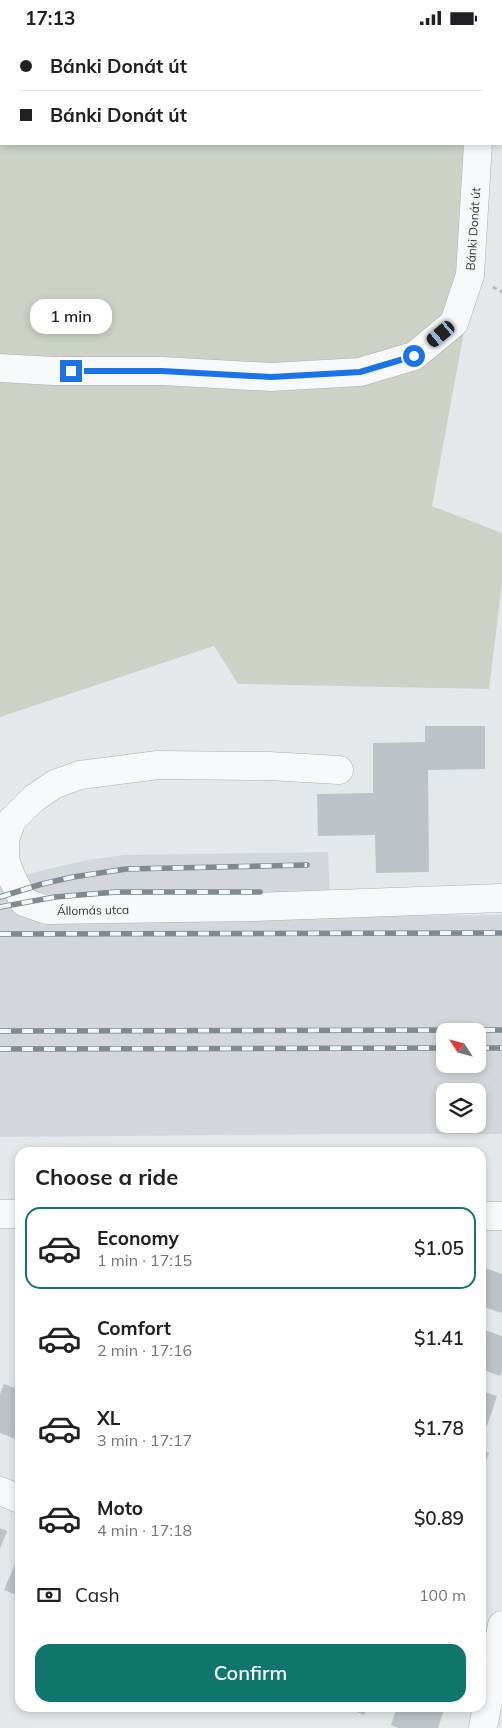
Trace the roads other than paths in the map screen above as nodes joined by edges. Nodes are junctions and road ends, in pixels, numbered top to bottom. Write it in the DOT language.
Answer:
graph roads {
  1 [pos="478,145"];
  2 [pos="0,368"];
  3 [pos="339,770"];
  4 [pos="502,898"];
  5 [pos="0,1214"];
  6 [pos="15,1214"];
  7 [pos="486,1216"];
  8 [pos="502,1216"];
  9 [pos="0,1491"];
  10 [pos="15,1497"];
  11 [pos="502,1625"];
  12 [pos="486,1681"];
  13 [pos="484,1712"];
  14 [pos="483,1728"];
  1 -- 2 [label="street, Bánki Donát út"];
  3 -- 4 [label="street, Állomás utca"];
  5 -- 6 [label="street"];
  7 -- 8 [label="street"];
  9 -- 10 [label="street"];
  11 -- 12 [label="street"];
  13 -- 14 [label="street"];
}
